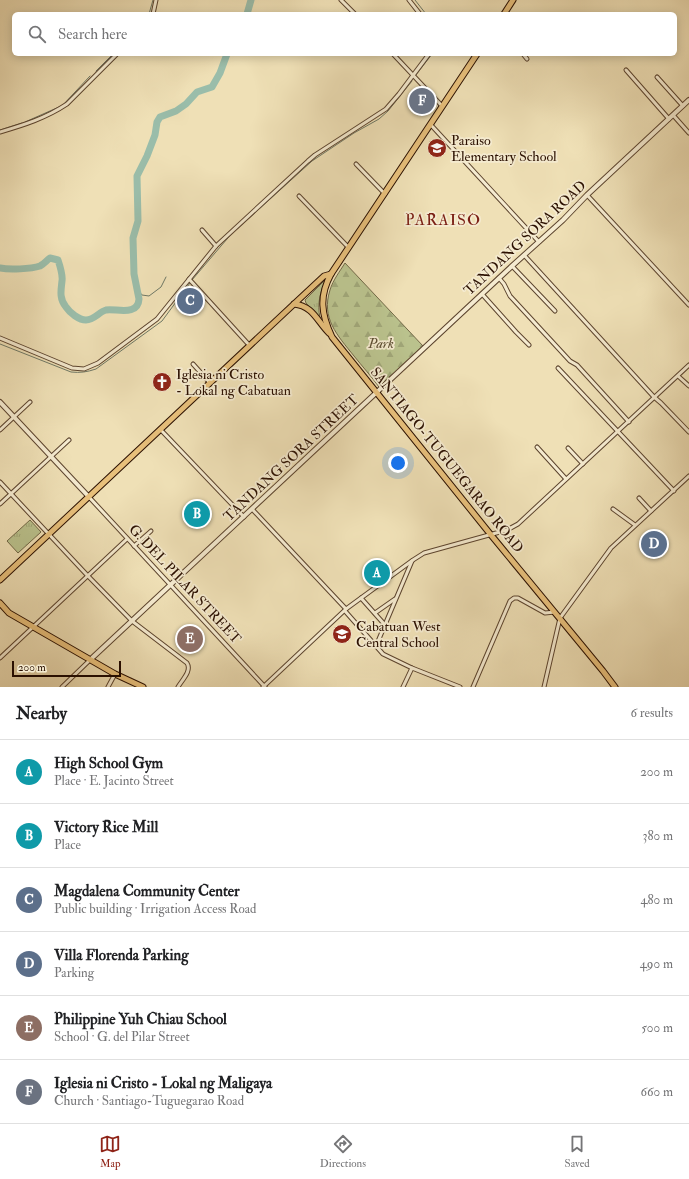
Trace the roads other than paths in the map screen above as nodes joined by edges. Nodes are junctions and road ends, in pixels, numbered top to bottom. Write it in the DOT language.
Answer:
graph roads {
  1 [pos="156,0"];
  2 [pos="341,0"];
  3 [pos="409,0"];
  4 [pos="513,0"];
  5 [pos="153,12"];
  6 [pos="352,12"];
  7 [pos="418,12"];
  8 [pos="505,12"];
  9 [pos="114,56"];
  10 [pos="395,56"];
  11 [pos="428,56"];
  12 [pos="476,56"];
  13 [pos="626,70"];
  14 [pos="413,76"];
  15 [pos="657,77"];
  16 [pos="689,100"];
  17 [pos="683,106"];
  18 [pos="443,107"];
  19 [pos="673,115"];
  20 [pos="669,119"];
  21 [pos="431,125"];
  22 [pos="0,132"];
  23 [pos="689,132"];
  24 [pos="356,164"];
  25 [pos="385,194"];
  26 [pos="587,195"];
  27 [pos="299,196"];
  28 [pos="202,230"];
  29 [pos="539,242"];
  30 [pos="216,246"];
  31 [pos="349,248"];
  32 [pos="524,255"];
  33 [pos="512,266"];
  34 [pos="331,274"];
  35 [pos="499,278"];
  36 [pos="189,279"];
  37 [pos="482,294"];
  38 [pos="294,304"];
  39 [pos="689,306"];
  40 [pos="556,311"];
  41 [pos="332,337"];
  42 [pos="0,338"];
  43 [pos="529,345"];
  44 [pos="250,346"];
  45 [pos="193,364"];
  46 [pos="689,365"];
  47 [pos="558,368"];
  48 [pos="678,376"];
  49 [pos="210,383"];
  50 [pos="689,386"];
  51 [pos="376,392"];
  52 [pos="654,397"];
  53 [pos="0,402"];
  54 [pos="30,402"];
  55 [pos="14,417"];
  56 [pos="629,422"];
  57 [pos="0,430"];
  58 [pos="160,430"];
  59 [pos="618,432"];
  60 [pos="689,432"];
  61 [pos="69,440"];
  62 [pos="537,447"];
  63 [pos="568,448"];
  64 [pos="51,456"];
  65 [pos="583,464"];
  66 [pos="689,476"];
  67 [pos="566,479"];
  68 [pos="0,482"];
  69 [pos="674,491"];
  70 [pos="11,494"];
  71 [pos="89,497"];
  72 [pos="639,498"];
  73 [pos="0,504"];
  74 [pos="252,509"];
  75 [pos="613,509"];
  76 [pos="651,511"];
  77 [pos="244,517"];
  78 [pos="635,525"];
  79 [pos="151,531"];
  80 [pos="491,534"];
  81 [pos="49,535"];
  82 [pos="127,538"];
  83 [pos="134,546"];
  84 [pos="413,560"];
  85 [pos="87,575"];
  86 [pos="0,580"];
  87 [pos="170,586"];
  88 [pos="361,598"];
  89 [pos="395,599"];
  90 [pos="0,603"];
  91 [pos="0,608"];
  92 [pos="345,610"];
  93 [pos="555,612"];
  94 [pos="9,613"];
  95 [pos="375,613"];
  96 [pos="560,618"];
  97 [pos="132,621"];
  98 [pos="384,625"];
  99 [pos="33,627"];
  100 [pos="376,646"];
  101 [pos="0,658"];
  102 [pos="91,659"];
  103 [pos="412,668"];
  104 [pos="115,674"];
  105 [pos="62,687"];
  106 [pos="108,687"];
  107 [pos="143,687"];
  108 [pos="178,687"];
  109 [pos="264,687"];
  110 [pos="403,687"];
  111 [pos="460,687"];
  112 [pos="473,687"];
  113 [pos="544,687"];
  114 [pos="614,687"];
  1 -- 5 [label="street"];
  2 -- 6 [label="street"];
  3 -- 7 [label="street"];
  4 -- 8 [label="highway"];
  9 -- 22 [label="street"];
  10 -- 14 [label="street"];
  11 -- 14 [label="street"];
  12 -- 18 [label="highway, SANTIAGO-TUGUEGARAO ROAD"];
  13 -- 20 [label="street"];
  14 -- 18 [label="street"];
  14 -- 30 [label="street"];
  15 -- 17 [label="street"];
  16 -- 17 [label="street, TANDANG SORA ROAD"];
  17 -- 19 [label="street, TANDANG SORA ROAD"];
  18 -- 21 [label="highway, SANTIAGO-TUGUEGARAO ROAD"];
  19 -- 20 [label="street, TANDANG SORA ROAD"];
  19 -- 23 [label="street"];
  20 -- 26 [label="street, TANDANG SORA ROAD"];
  21 -- 25 [label="highway, SANTIAGO-TUGUEGARAO ROAD"];
  21 -- 29 [label="street"];
  24 -- 25 [label="street"];
  25 -- 31 [label="highway, SANTIAGO-TUGUEGARAO ROAD"];
  26 -- 29 [label="street, TANDANG SORA ROAD"];
  26 -- 39 [label="street"];
  27 -- 31 [label="street"];
  28 -- 30 [label="street"];
  29 -- 32 [label="street, TANDANG SORA ROAD"];
  30 -- 36 [label="street"];
  31 -- 34 [label="highway, SANTIAGO-TUGUEGARAO ROAD"];
  32 -- 33 [label="street, TANDANG SORA ROAD"];
  32 -- 52 [label="street"];
  33 -- 35 [label="street, TANDANG SORA ROAD"];
  33 -- 40 [label="street"];
  34 -- 38 [label="highway"];
  34 -- 41 [label="highway, SANTIAGO-TUGUEGARAO ROAD"];
  35 -- 37 [label="street, TANDANG SORA ROAD"];
  35 -- 56 [label="street"];
  36 -- 42 [label="street"];
  36 -- 44 [label="street"];
  37 -- 43 [label="street"];
  37 -- 51 [label="street, TANDANG SORA ROAD"];
  38 -- 41 [label="highway"];
  38 -- 44 [label="highway"];
  41 -- 51 [label="highway, SANTIAGO-TUGUEGARAO ROAD"];
  44 -- 49 [label="highway"];
  45 -- 49 [label="street"];
  46 -- 48 [label="street"];
  47 -- 59 [label="street"];
  48 -- 50 [label="street"];
  48 -- 52 [label="street"];
  49 -- 58 [label="highway"];
  51 -- 74 [label="street, TANDANG SORA STREET"];
  51 -- 80 [label="highway, SANTIAGO-TUGUEGARAO ROAD"];
  52 -- 56 [label="street"];
  52 -- 60 [label="street"];
  53 -- 55 [label="street"];
  54 -- 55 [label="street"];
  55 -- 57 [label="street"];
  55 -- 64 [label="street"];
  56 -- 59 [label="street"];
  58 -- 71 [label="highway"];
  58 -- 77 [label="street"];
  59 -- 65 [label="street"];
  59 -- 69 [label="street"];
  61 -- 64 [label="street"];
  62 -- 67 [label="street"];
  63 -- 65 [label="street"];
  64 -- 70 [label="street"];
  64 -- 71 [label="street"];
  65 -- 67 [label="street"];
  66 -- 69 [label="street"];
  67 -- 80 [label="street"];
  68 -- 70 [label="street"];
  69 -- 76 [label="street"];
  70 -- 73 [label="street"];
  70 -- 81 [label="street"];
  71 -- 81 [label="highway"];
  71 -- 82 [label="street, G. DEL PILAR STREET"];
  72 -- 76 [label="street"];
  74 -- 77 [label="street, TANDANG SORA STREET"];
  74 -- 92 [label="street"];
  75 -- 78 [label="street"];
  76 -- 78 [label="street"];
  77 -- 87 [label="street, TANDANG SORA STREET"];
  78 -- 96 [label="street"];
  79 -- 83 [label="street"];
  80 -- 84 [label="street"];
  80 -- 93 [label="highway, SANTIAGO-TUGUEGARAO ROAD"];
  81 -- 85 [label="street"];
  81 -- 86 [label="highway"];
  82 -- 83 [label="street, G. DEL PILAR STREET"];
  82 -- 85 [label="street"];
  83 -- 87 [label="street, G. DEL PILAR STREET"];
  84 -- 88 [label="street"];
  84 -- 89 [label="street"];
  85 -- 97 [label="street"];
  85 -- 99 [label="street"];
  87 -- 97 [label="street, TANDANG SORA STREET"];
  87 -- 109 [label="street, G. DEL PILAR STREET"];
  88 -- 92 [label="street"];
  88 -- 95 [label="street"];
  89 -- 95 [label="street"];
  89 -- 98 [label="street"];
  90 -- 94 [label="highway"];
  91 -- 94 [label="highway"];
  92 -- 100 [label="street"];
  92 -- 109 [label="street"];
  93 -- 96 [label="highway, SANTIAGO-TUGUEGARAO ROAD"];
  93 -- 112 [label="street"];
  94 -- 99 [label="highway"];
  95 -- 98 [label="street"];
  96 -- 113 [label="street"];
  96 -- 114 [label="highway, SANTIAGO-TUGUEGARAO ROAD"];
  97 -- 102 [label="street, TANDANG SORA STREET"];
  97 -- 108 [label="street"];
  98 -- 100 [label="street"];
  99 -- 101 [label="street"];
  99 -- 102 [label="highway"];
  100 -- 103 [label="street"];
  102 -- 104 [label="highway"];
  102 -- 105 [label="street, TANDANG SORA STREET"];
  103 -- 110 [label="street"];
  103 -- 111 [label="street"];
  104 -- 106 [label="street"];
  104 -- 107 [label="highway"];
}
